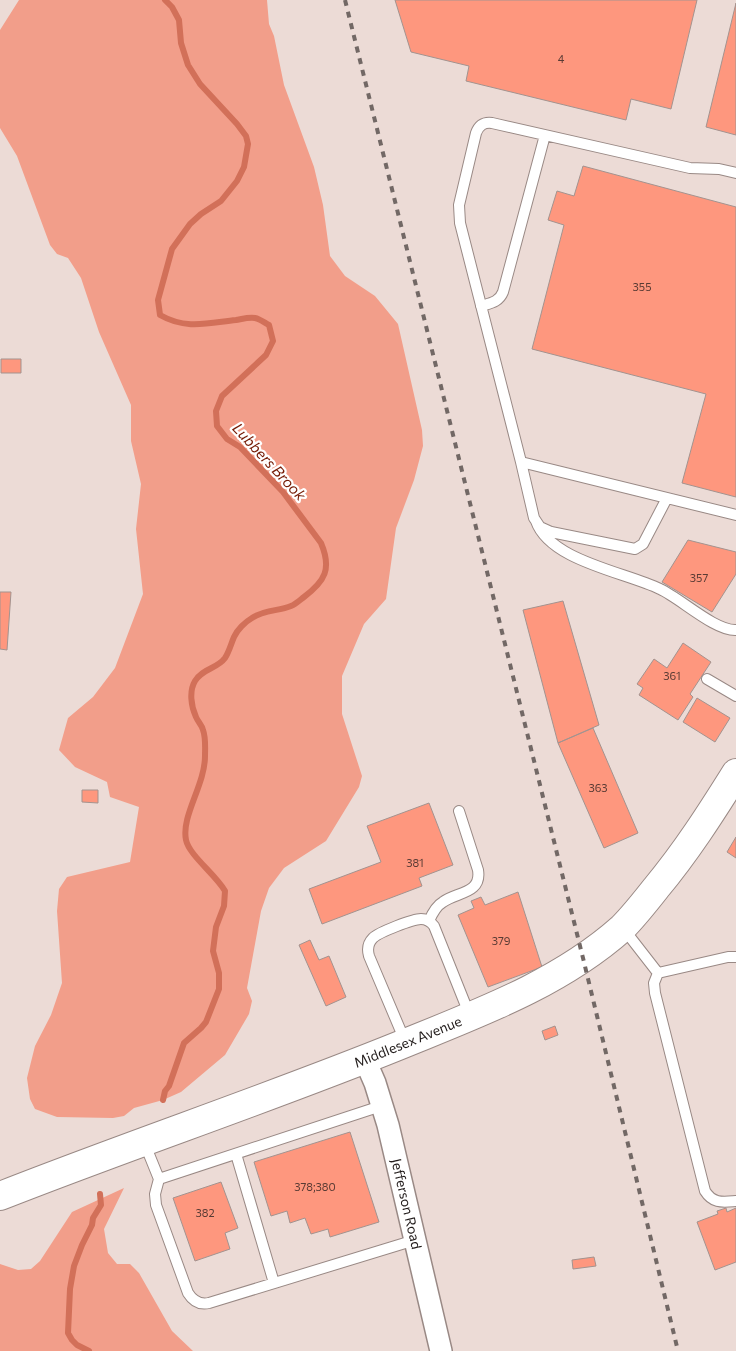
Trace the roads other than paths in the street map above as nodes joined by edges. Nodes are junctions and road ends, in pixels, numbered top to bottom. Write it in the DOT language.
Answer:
graph roads {
  1 [pos="544,135"];
  2 [pos="736,173"];
  3 [pos="481,306"];
  4 [pos="522,462"];
  5 [pos="667,498"];
  6 [pos="736,514"];
  7 [pos="536,521"];
  8 [pos="736,630"];
  9 [pos="707,679"];
  10 [pos="736,696"];
  11 [pos="736,773"];
  12 [pos="459,811"];
  13 [pos="429,921"];
  14 [pos="622,927"];
  15 [pos="736,957"];
  16 [pos="658,973"];
  17 [pos="470,1017"];
  18 [pos="406,1043"];
  19 [pos="365,1060"];
  20 [pos="382,1106"];
  21 [pos="144,1142"];
  22 [pos="236,1154"];
  23 [pos="158,1179"];
  24 [pos="0,1196"];
  25 [pos="736,1201"];
  26 [pos="415,1240"];
  27 [pos="274,1283"];
  28 [pos="441,1351"];
  1 -- 2 [label="lane"];
  1 -- 3 [label="lane"];
  1 -- 3 [label="lane"];
  3 -- 4 [label="lane"];
  4 -- 5 [label="lane"];
  4 -- 7 [label="lane"];
  5 -- 6 [label="lane"];
  5 -- 7 [label="lane"];
  7 -- 8 [label="lane"];
  9 -- 10 [label="lane"];
  11 -- 14 [label="main road, Middlesex Avenue"];
  12 -- 13 [label="lane"];
  13 -- 17 [label="lane"];
  13 -- 18 [label="lane"];
  14 -- 16 [label="lane"];
  14 -- 17 [label="main road, Middlesex Avenue"];
  15 -- 16 [label="lane"];
  16 -- 25 [label="lane"];
  17 -- 18 [label="main road, Middlesex Avenue"];
  18 -- 19 [label="main road, Middlesex Avenue"];
  19 -- 20 [label="street, Jefferson Road"];
  19 -- 21 [label="main road, Middlesex Avenue"];
  20 -- 22 [label="lane"];
  20 -- 26 [label="street, Jefferson Road"];
  21 -- 23 [label="lane"];
  21 -- 24 [label="main road, Middlesex Avenue"];
  22 -- 23 [label="lane"];
  22 -- 27 [label="lane"];
  23 -- 27 [label="lane"];
  26 -- 27 [label="lane"];
  26 -- 28 [label="street, Jefferson Road"];
}
